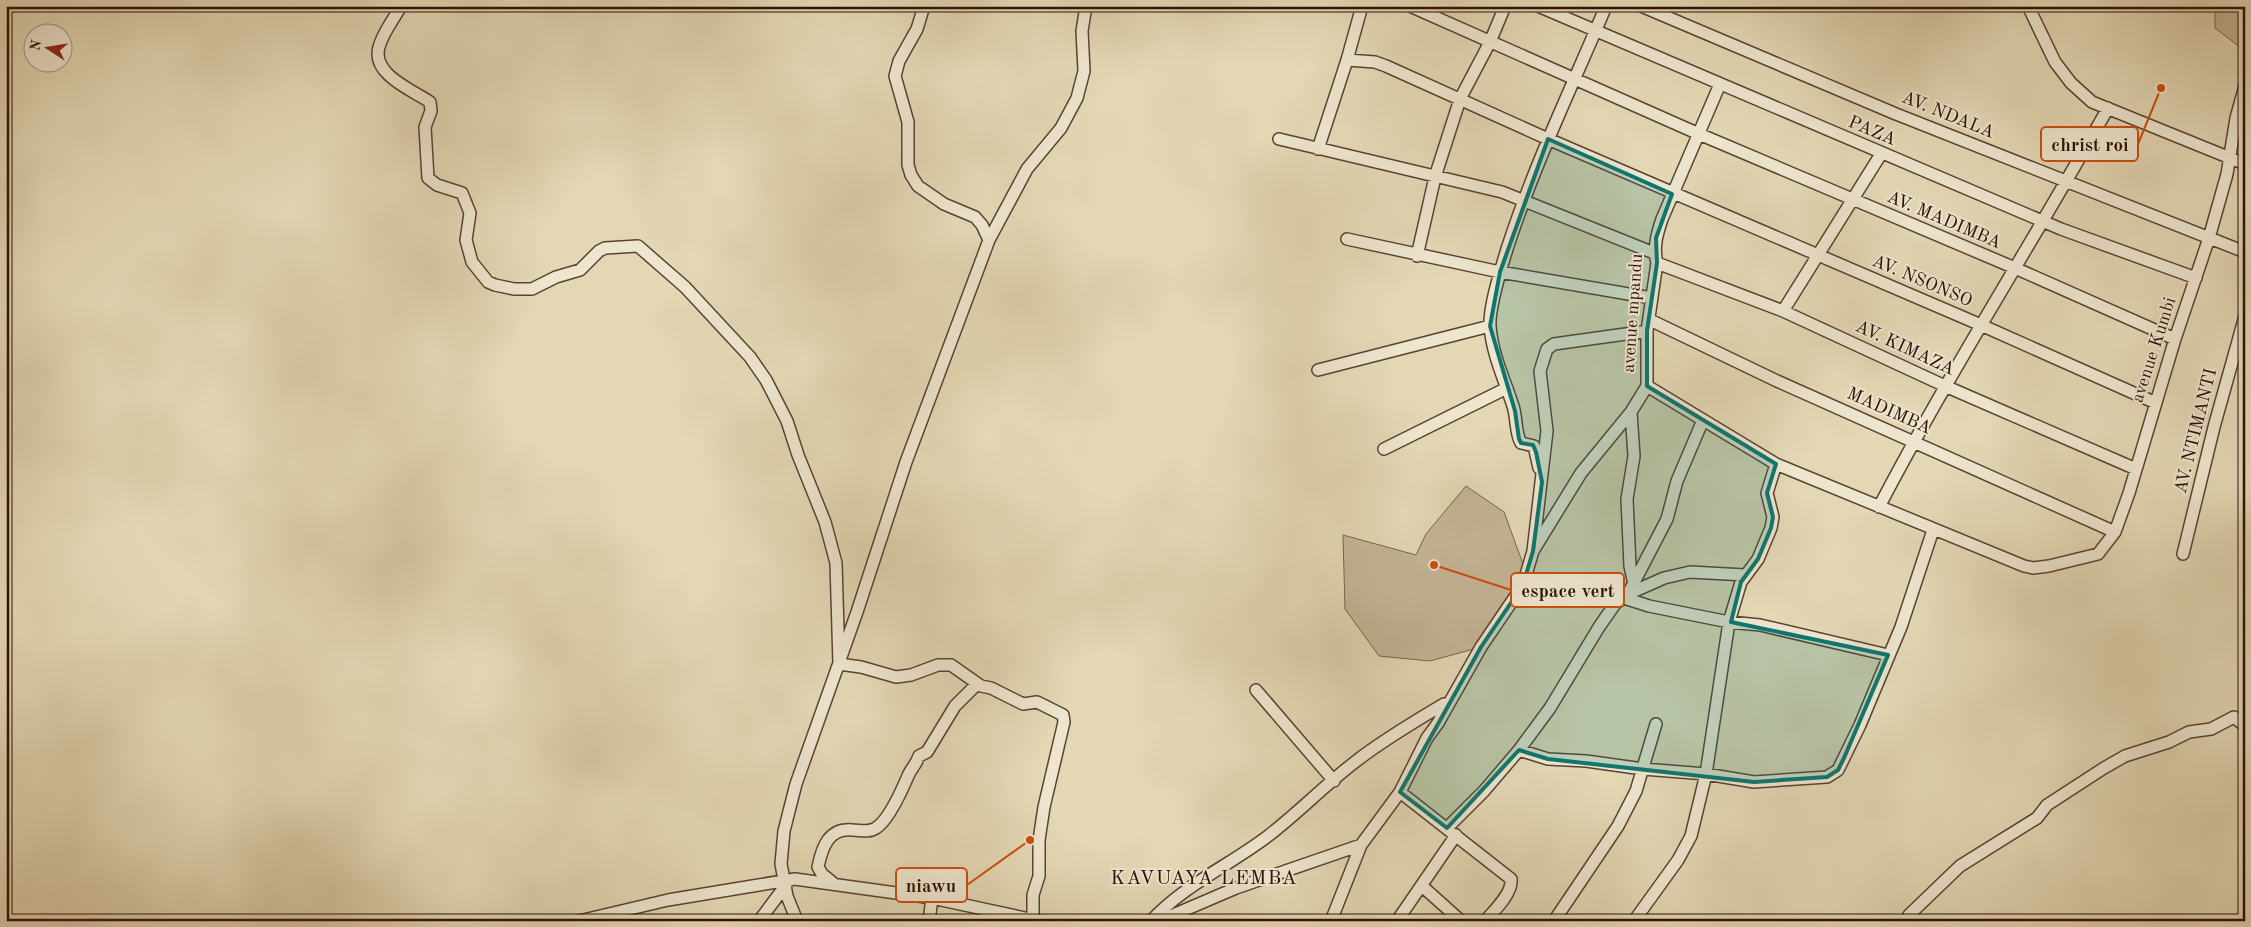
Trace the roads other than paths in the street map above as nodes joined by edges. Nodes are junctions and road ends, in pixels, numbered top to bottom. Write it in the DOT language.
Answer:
graph roads {
  1 [pos="401,6"];
  2 [pos="924,6"];
  3 [pos="1086,6"];
  4 [pos="1362,6"];
  5 [pos="1410,6"];
  6 [pos="1506,6"];
  7 [pos="1538,6"];
  8 [pos="1606,6"];
  9 [pos="1641,6"];
  10 [pos="2028,6"];
  11 [pos="1596,31"];
  12 [pos="1490,42"];
  13 [pos="1347,60"];
  14 [pos="1573,79"];
  15 [pos="1720,84"];
  16 [pos="2245,86"];
  17 [pos="1460,99"];
  18 [pos="2108,108"];
  19 [pos="1699,134"];
  20 [pos="1279,139"];
  21 [pos="1548,139"];
  22 [pos="1318,149"];
  23 [pos="1881,154"];
  24 [pos="2231,157"];
  25 [pos="2245,164"];
  26 [pos="1435,177"];
  27 [pos="2067,181"];
  28 [pos="1672,194"];
  29 [pos="1524,200"];
  30 [pos="1852,200"];
  31 [pos="2043,221"];
  32 [pos="2209,238"];
  33 [pos="1346,239"];
  34 [pos="989,240"];
  35 [pos="2245,252"];
  36 [pos="1818,255"];
  37 [pos="1417,256"];
  38 [pos="1656,258"];
  39 [pos="2015,268"];
  40 [pos="1500,272"];
  41 [pos="2196,278"];
  42 [pos="1652,298"];
  43 [pos="1783,312"];
  44 [pos="2245,316"];
  45 [pos="1981,325"];
  46 [pos="1490,326"];
  47 [pos="1648,326"];
  48 [pos="2175,339"];
  49 [pos="1318,370"];
  50 [pos="1646,386"];
  51 [pos="1945,386"];
  52 [pos="1507,388"];
  53 [pos="2156,403"];
  54 [pos="1631,412"];
  55 [pos="1703,420"];
  56 [pos="1913,441"];
  57 [pos="1384,449"];
  58 [pos="1776,464"];
  59 [pos="2136,469"];
  60 [pos="1542,482"];
  61 [pos="1879,507"];
  62 [pos="1933,530"];
  63 [pos="2115,532"];
  64 [pos="1533,552"];
  65 [pos="2183,554"];
  66 [pos="1744,575"];
  67 [pos="1629,592"];
  68 [pos="1730,622"];
  69 [pos="1888,655"];
  70 [pos="839,664"];
  71 [pos="977,684"];
  72 [pos="1256,690"];
  73 [pos="1444,704"];
  74 [pos="1656,724"];
  75 [pos="2245,726"];
  76 [pos="1519,750"];
  77 [pos="1643,769"];
  78 [pos="1706,774"];
  79 [pos="1334,781"];
  80 [pos="1400,792"];
  81 [pos="1451,832"];
  82 [pos="1361,845"];
  83 [pos="786,883"];
  84 [pos="833,883"];
  85 [pos="1422,886"];
  86 [pos="932,898"];
  87 [pos="1909,915"];
  88 [pos="1037,920"];
  89 [pos="580,921"];
  90 [pos="759,921"];
  91 [pos="797,921"];
  92 [pos="929,921"];
  93 [pos="1151,921"];
  94 [pos="1159,921"];
  95 [pos="1331,921"];
  96 [pos="1398,921"];
  97 [pos="1461,921"];
  98 [pos="1485,921"];
  99 [pos="1554,921"];
  100 [pos="1634,921"];
  1 -- 70 [label="street"];
  2 -- 34 [label="street"];
  3 -- 34 [label="street"];
  4 -- 13 [label="street"];
  5 -- 12 [label="street, AV. MADIMBA"];
  6 -- 12 [label="street"];
  7 -- 11 [label="street, PAZA"];
  8 -- 11 [label="street"];
  9 -- 27 [label="street, AV. NDALA"];
  10 -- 18 [label="street"];
  11 -- 14 [label="street"];
  11 -- 15 [label="street, PAZA"];
  12 -- 14 [label="street, AV. MADIMBA"];
  12 -- 17 [label="street"];
  13 -- 17 [label="street, AV. NSONSO"];
  13 -- 22 [label="street"];
  14 -- 19 [label="street, AV. MADIMBA"];
  14 -- 21 [label="street"];
  15 -- 19 [label="street, avenue mpandu"];
  15 -- 23 [label="street, PAZA"];
  16 -- 24 [label="street, avenue Kumbi"];
  17 -- 21 [label="street, AV. NSONSO"];
  17 -- 26 [label="street"];
  18 -- 24 [label="street"];
  18 -- 27 [label="street"];
  19 -- 28 [label="street, avenue mpandu"];
  19 -- 30 [label="street, AV. MADIMBA"];
  20 -- 22 [label="street, AV. KIMAZA"];
  21 -- 28 [label="street, AV. NSONSO"];
  21 -- 29 [label="street"];
  22 -- 26 [label="street, AV. KIMAZA"];
  23 -- 30 [label="street"];
  23 -- 31 [label="street, PAZA"];
  24 -- 25 [label="street"];
  24 -- 32 [label="street, avenue Kumbi"];
  26 -- 29 [label="street, AV. KIMAZA"];
  26 -- 37 [label="street"];
  27 -- 31 [label="street"];
  27 -- 32 [label="street, AV. NDALA"];
  28 -- 36 [label="street, AV. NSONSO"];
  28 -- 38 [label="street, avenue mpandu"];
  29 -- 38 [label="street, AV. KIMAZA"];
  29 -- 40 [label="street"];
  30 -- 36 [label="street"];
  30 -- 39 [label="street, AV. MADIMBA"];
  31 -- 39 [label="street"];
  31 -- 41 [label="street, PAZA"];
  32 -- 35 [label="street, AV. NDALA"];
  32 -- 41 [label="street, avenue Kumbi"];
  33 -- 37 [label="street"];
  34 -- 70 [label="street"];
  36 -- 43 [label="street"];
  36 -- 45 [label="street, AV. NSONSO"];
  37 -- 40 [label="street"];
  38 -- 42 [label="street, avenue mpandu"];
  38 -- 43 [label="street, AV. KIMAZA"];
  39 -- 45 [label="street"];
  39 -- 48 [label="street, AV. MADIMBA"];
  40 -- 42 [label="street"];
  40 -- 46 [label="street"];
  41 -- 48 [label="street, avenue Kumbi"];
  42 -- 47 [label="street, avenue mpandu"];
  43 -- 51 [label="street, AV. KIMAZA"];
  44 -- 65 [label="street, AV. NTIMANTI"];
  45 -- 51 [label="street"];
  45 -- 53 [label="street, AV. NSONSO"];
  46 -- 49 [label="street"];
  46 -- 52 [label="street"];
  47 -- 50 [label="street, avenue mpandu"];
  47 -- 56 [label="street, MADIMBA"];
  47 -- 60 [label="street"];
  48 -- 53 [label="street, avenue Kumbi"];
  50 -- 54 [label="street, avenue mpandu"];
  50 -- 55 [label="street"];
  51 -- 56 [label="street"];
  51 -- 59 [label="street, AV. KIMAZA"];
  52 -- 57 [label="street"];
  52 -- 60 [label="street"];
  53 -- 59 [label="street, avenue Kumbi"];
  54 -- 64 [label="street, avenue mpandu"];
  54 -- 67 [label="street"];
  55 -- 58 [label="street"];
  55 -- 67 [label="street"];
  56 -- 61 [label="street"];
  56 -- 63 [label="street, MADIMBA"];
  58 -- 61 [label="street"];
  58 -- 66 [label="street"];
  59 -- 63 [label="street, avenue Kumbi"];
  60 -- 64 [label="street"];
  61 -- 62 [label="street"];
  62 -- 63 [label="street, avenue Kumbi"];
  62 -- 69 [label="street"];
  64 -- 80 [label="street"];
  66 -- 67 [label="street"];
  66 -- 68 [label="street"];
  67 -- 68 [label="street"];
  67 -- 76 [label="street"];
  68 -- 69 [label="street"];
  68 -- 78 [label="street"];
  69 -- 78 [label="street"];
  70 -- 71 [label="street"];
  70 -- 83 [label="street"];
  71 -- 84 [label="street"];
  71 -- 88 [label="street"];
  72 -- 79 [label="street"];
  73 -- 79 [label="street"];
  74 -- 77 [label="street"];
  75 -- 87 [label="street"];
  76 -- 77 [label="street"];
  76 -- 81 [label="street"];
  77 -- 78 [label="street"];
  77 -- 99 [label="street"];
  78 -- 100 [label="street"];
  79 -- 93 [label="street"];
  80 -- 81 [label="street"];
  80 -- 82 [label="street"];
  81 -- 85 [label="street"];
  81 -- 98 [label="street"];
  82 -- 94 [label="street"];
  82 -- 95 [label="street"];
  83 -- 84 [label="street"];
  83 -- 89 [label="street"];
  83 -- 90 [label="street"];
  83 -- 91 [label="street"];
  84 -- 86 [label="street"];
  85 -- 96 [label="street"];
  85 -- 97 [label="street"];
  86 -- 88 [label="street"];
  86 -- 92 [label="street"];
}
